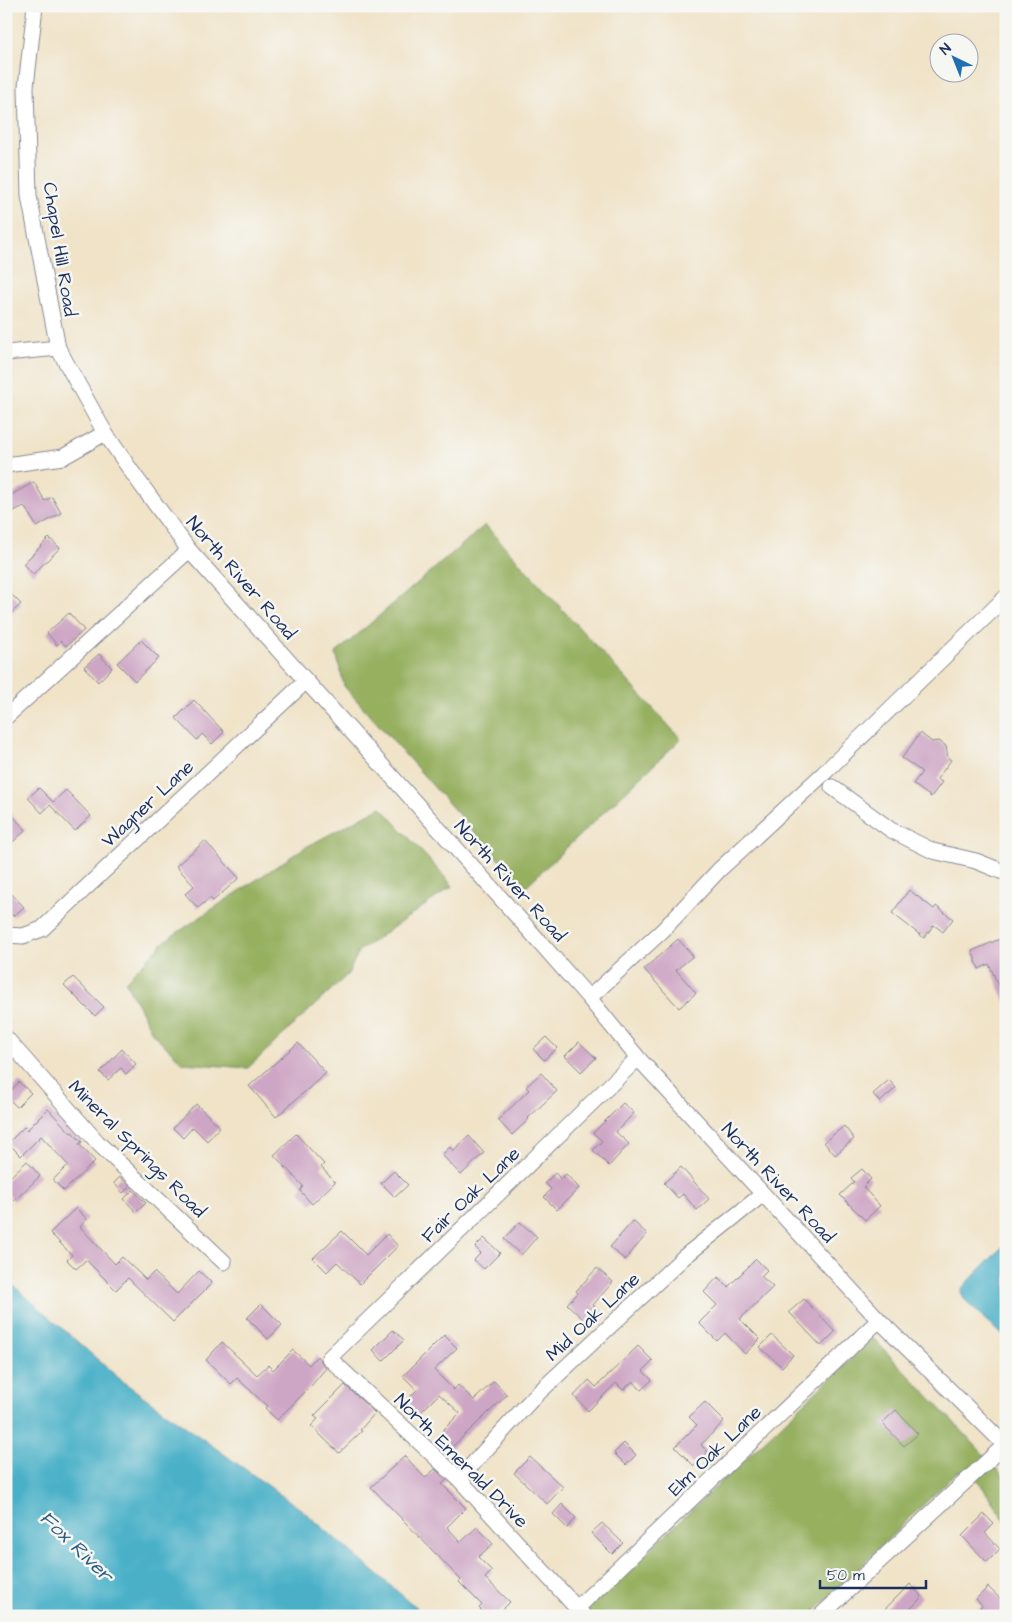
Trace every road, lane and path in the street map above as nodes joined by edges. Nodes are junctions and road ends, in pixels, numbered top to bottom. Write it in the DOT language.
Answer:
graph roads {
  1 [pos="36,6"];
  2 [pos="58,348"];
  3 [pos="6,353"];
  4 [pos="105,433"];
  5 [pos="6,465"];
  6 [pos="190,550"];
  7 [pos="1006,597"];
  8 [pos="306,681"];
  9 [pos="6,717"];
  10 [pos="832,787"];
  11 [pos="1006,873"];
  12 [pos="6,936"];
  13 [pos="589,998"];
  14 [pos="6,1038"];
  15 [pos="638,1058"];
  16 [pos="763,1194"];
  17 [pos="224,1262"];
  18 [pos="879,1320"];
  19 [pos="329,1358"];
  20 [pos="1005,1445"];
  21 [pos="459,1479"];
  22 [pos="580,1612"];
  23 [pos="820,1616"];
  1 -- 2 [label="street, Chapel Hill Road"];
  2 -- 3 [label="street"];
  2 -- 4 [label="street, North River Road"];
  4 -- 5 [label="street"];
  4 -- 6 [label="street, North River Road"];
  6 -- 8 [label="street, North River Road"];
  6 -- 9 [label="street"];
  7 -- 13 [label="street"];
  8 -- 12 [label="street, Wagner Lane"];
  8 -- 13 [label="street, North River Road"];
  10 -- 11 [label="street"];
  13 -- 15 [label="street, North River Road"];
  14 -- 17 [label="street, Mineral Springs Road"];
  15 -- 16 [label="street, North River Road"];
  15 -- 19 [label="street, Fair Oak Lane"];
  16 -- 18 [label="street, North River Road"];
  16 -- 21 [label="street, Mid Oak Lane"];
  18 -- 20 [label="street, North River Road"];
  18 -- 22 [label="street, Elm Oak Lane"];
  19 -- 21 [label="street, North Emerald Drive"];
  20 -- 23 [label="street"];
  21 -- 22 [label="street, North Emerald Drive"];
}
